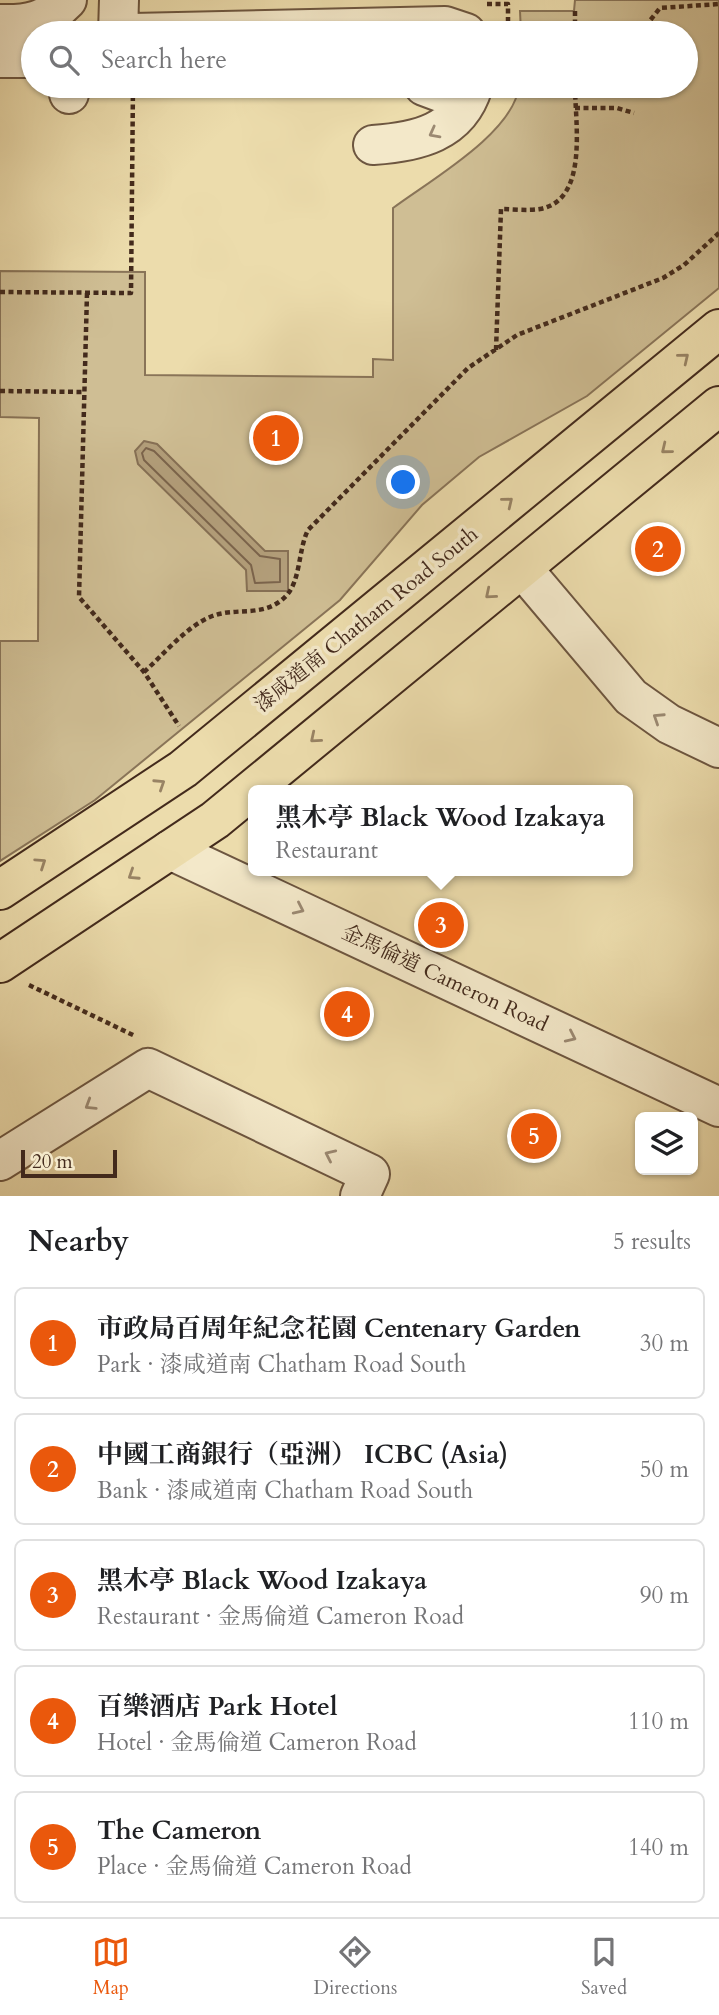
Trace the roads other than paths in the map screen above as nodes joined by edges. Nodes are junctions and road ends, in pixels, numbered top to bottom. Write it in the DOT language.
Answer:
graph roads {
  1 [pos="67,0"];
  2 [pos="119,0"];
  3 [pos="38,21"];
  4 [pos="118,21"];
  5 [pos="0,24"];
  6 [pos="21,24"];
  7 [pos="0,58"];
  8 [pos="21,58"];
  9 [pos="466,98"];
  10 [pos="373,145"];
  11 [pos="719,329"];
  12 [pos="719,406"];
  13 [pos="522,568"];
  14 [pos="719,748"];
  15 [pos="258,785"];
  16 [pos="248,793"];
  17 [pos="83,835"];
  18 [pos="170,850"];
  19 [pos="0,890"];
  20 [pos="0,963"];
  21 [pos="719,1107"];
  22 [pos="0,1161"];
  23 [pos="359,1196"];
  1 -- 3 [label="street"];
  2 -- 4 [label="street"];
  5 -- 6 [label="street"];
  7 -- 8 [label="street"];
  9 -- 10 [label="street, one-way"];
  17 -- 11 [label="main road, 漆咸道南 Chatham Road South, one-way"];
  12 -- 13 [label="main road, one-way"];
  14 -- 13 [label="street, one-way"];
  13 -- 15 [label="main road, one-way"];
  16 -- 18 [label="main road, one-way"];
  17 -- 18 [label="main road"];
  19 -- 17 [label="main road, 漆咸道南 Chatham Road South, one-way"];
  18 -- 20 [label="main road, one-way"];
  18 -- 21 [label="street, 金馬倫道 Cameron Road, one-way"];
  23 -- 22 [label="street, one-way"];
}
